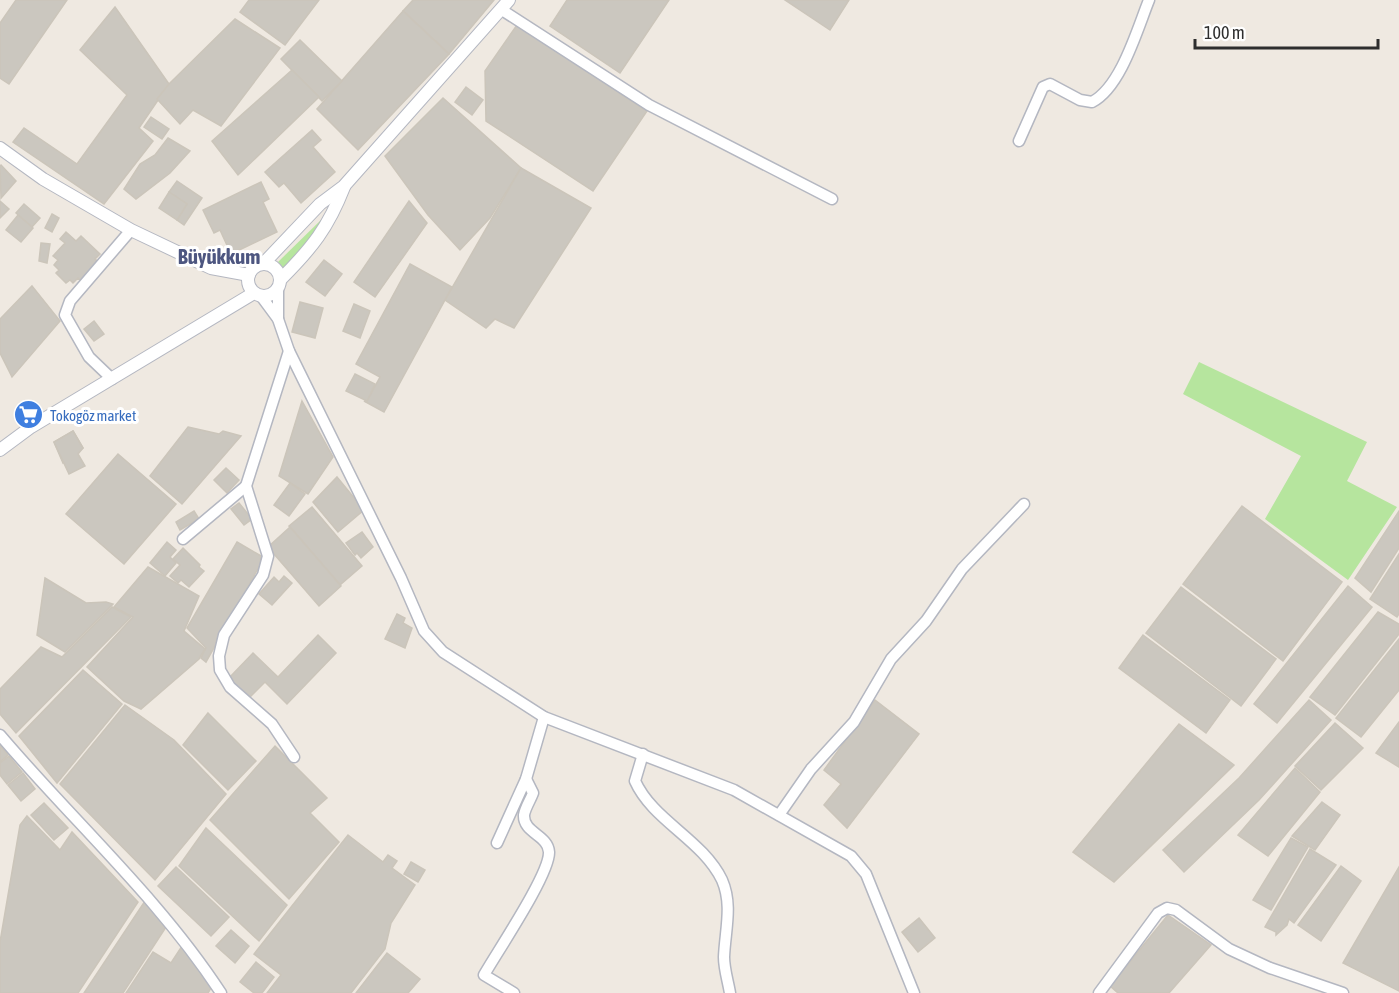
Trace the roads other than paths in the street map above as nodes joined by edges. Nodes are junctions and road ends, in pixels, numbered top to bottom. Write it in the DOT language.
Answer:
graph roads {
  1 [pos="1149,0"];
  2 [pos="505,5"];
  3 [pos="1019,141"];
  4 [pos="0,148"];
  5 [pos="344,186"];
  6 [pos="832,199"];
  7 [pos="130,230"];
  8 [pos="263,264"];
  9 [pos="249,275"];
  10 [pos="279,283"];
  11 [pos="257,294"];
  12 [pos="278,319"];
  13 [pos="289,351"];
  14 [pos="112,380"];
  15 [pos="1,446"];
  16 [pos="246,486"];
  17 [pos="1024,504"];
  18 [pos="183,539"];
  19 [pos="544,717"];
  20 [pos="0,735"];
  21 [pos="643,754"];
  22 [pos="294,757"];
  23 [pos="526,779"];
  24 [pos="779,814"];
  25 [pos="497,843"];
  26 [pos="221,993"];
  27 [pos="514,993"];
  28 [pos="730,993"];
  29 [pos="914,993"];
  30 [pos="1099,993"];
  31 [pos="1343,993"];
  1 -- 3 [label="street"];
  2 -- 5 [label="street"];
  2 -- 6 [label="street"];
  4 -- 7 [label="street"];
  5 -- 8 [label="street"];
  5 -- 10 [label="street"];
  7 -- 9 [label="street"];
  7 -- 14 [label="street"];
  8 -- 9 [label="street"];
  8 -- 10 [label="street"];
  9 -- 11 [label="street"];
  10 -- 11 [label="street"];
  10 -- 12 [label="street"];
  11 -- 12 [label="street"];
  11 -- 14 [label="street"];
  12 -- 13 [label="street"];
  13 -- 16 [label="street"];
  13 -- 19 [label="street"];
  14 -- 15 [label="street"];
  16 -- 18 [label="street"];
  16 -- 22 [label="street"];
  17 -- 24 [label="street"];
  19 -- 21 [label="street"];
  19 -- 23 [label="street"];
  20 -- 26 [label="street"];
  21 -- 24 [label="street"];
  21 -- 28 [label="street"];
  23 -- 25 [label="street"];
  23 -- 27 [label="street"];
  24 -- 29 [label="street"];
  30 -- 31 [label="street"];
}
